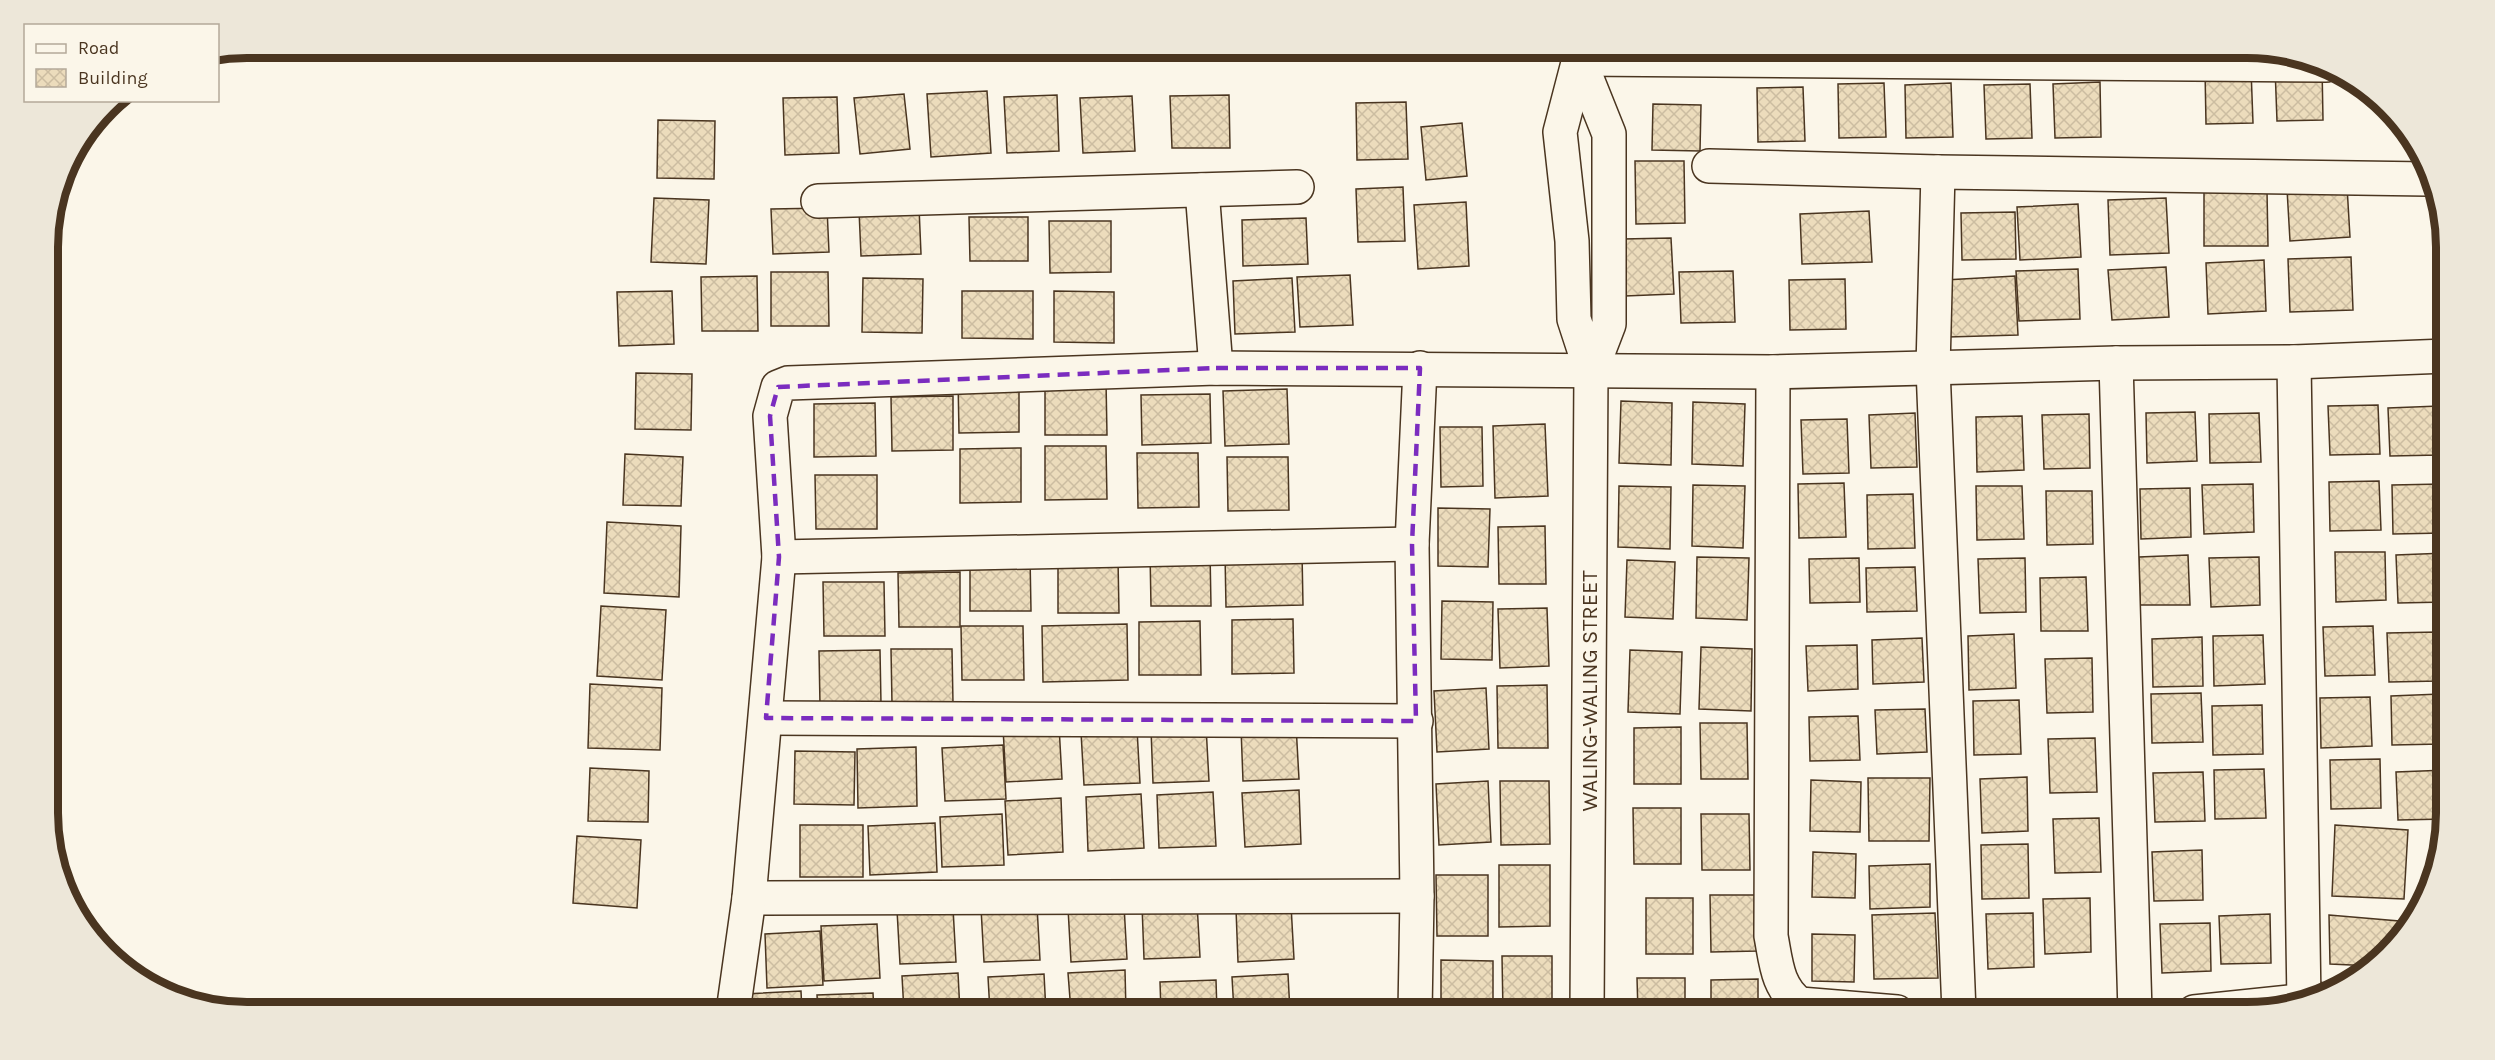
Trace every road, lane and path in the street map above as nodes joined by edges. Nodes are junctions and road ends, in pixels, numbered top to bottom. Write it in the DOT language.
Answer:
graph roads {
  1 [pos="1578,59"];
  2 [pos="1581,59"];
  3 [pos="1986,59"];
  4 [pos="2290,63"];
  5 [pos="1708,166"];
  6 [pos="1938,172"];
  7 [pos="2423,178"];
  8 [pos="1298,187"];
  9 [pos="1202,190"];
  10 [pos="818,201"];
  11 [pos="2436,356"];
  12 [pos="2294,362"];
  13 [pos="2116,363"];
  14 [pos="1216,368"];
  15 [pos="1420,368"];
  16 [pos="1933,368"];
  17 [pos="1591,371"];
  18 [pos="1773,372"];
  19 [pos="1412,544"];
  20 [pos="779,557"];
  21 [pos="766,718"];
  22 [pos="1416,721"];
  23 [pos="1417,896"];
  24 [pos="749,898"];
  25 [pos="2308,991"];
  26 [pos="1415,1001"];
  27 [pos="1587,1001"];
  28 [pos="1796,1001"];
  29 [pos="1959,1001"];
  30 [pos="2135,1001"];
  31 [pos="734,1002"];
  1 -- 17 [label="street, WALING-WALING STREET"];
  2 -- 17 [label="street, WALING-WALING STREET"];
  3 -- 4 [label="street"];
  5 -- 6 [label="street"];
  6 -- 7 [label="street"];
  6 -- 16 [label="street"];
  8 -- 9 [label="street"];
  9 -- 10 [label="street"];
  9 -- 14 [label="street"];
  11 -- 12 [label="street"];
  12 -- 13 [label="street"];
  12 -- 25 [label="street"];
  13 -- 16 [label="street"];
  13 -- 30 [label="street"];
  14 -- 15 [label="street"];
  14 -- 20 [label="street"];
  15 -- 17 [label="street"];
  15 -- 19 [label="street"];
  16 -- 18 [label="street"];
  16 -- 29 [label="street"];
  17 -- 18 [label="street"];
  17 -- 27 [label="street, WALING-WALING STREET"];
  18 -- 28 [label="street"];
  19 -- 20 [label="street"];
  19 -- 22 [label="street"];
  20 -- 21 [label="street"];
  21 -- 22 [label="street"];
  21 -- 24 [label="street"];
  22 -- 23 [label="street"];
  23 -- 24 [label="street"];
  23 -- 26 [label="street"];
  24 -- 31 [label="street"];
}
